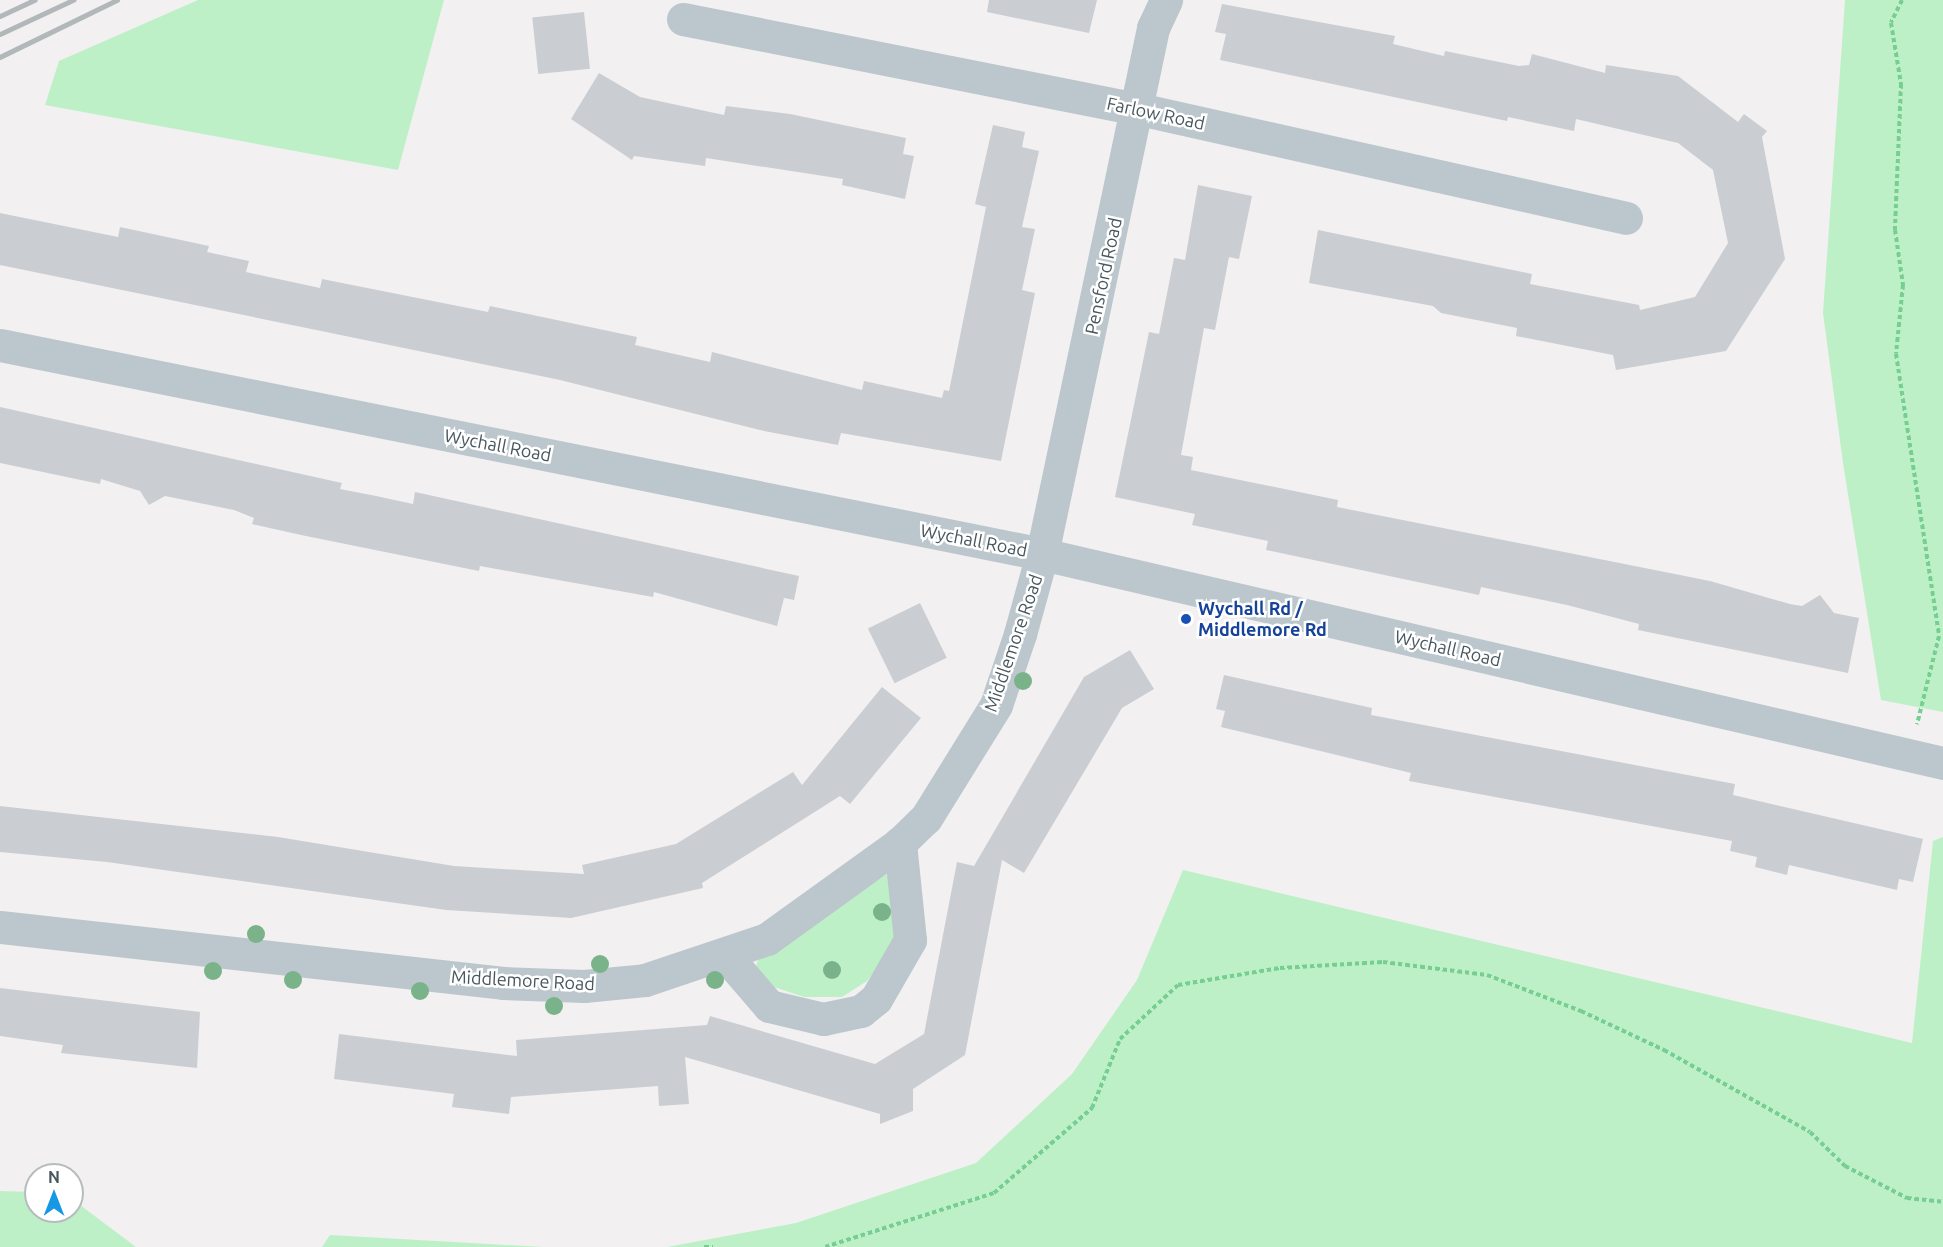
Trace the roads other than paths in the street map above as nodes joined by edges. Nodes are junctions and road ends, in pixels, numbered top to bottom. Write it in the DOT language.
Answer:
graph roads {
  1 [pos="1166,0"];
  2 [pos="683,19"];
  3 [pos="1139,109"];
  4 [pos="1626,218"];
  5 [pos="0,345"];
  6 [pos="1042,554"];
  7 [pos="1943,763"];
  8 [pos="900,843"];
  9 [pos="0,927"];
  10 [pos="726,957"];
  1 -- 3 [label="street, Pensford Road"];
  2 -- 3 [label="street, Farlow Road"];
  3 -- 4 [label="street, Farlow Road"];
  3 -- 6 [label="street, Pensford Road"];
  5 -- 6 [label="street, Wychall Road"];
  6 -- 7 [label="street, Wychall Road"];
  6 -- 8 [label="street, Middlemore Road"];
  8 -- 10 [label="street, Middlemore Road"];
  8 -- 10 [label="street"];
  9 -- 10 [label="street, Middlemore Road"];
}
